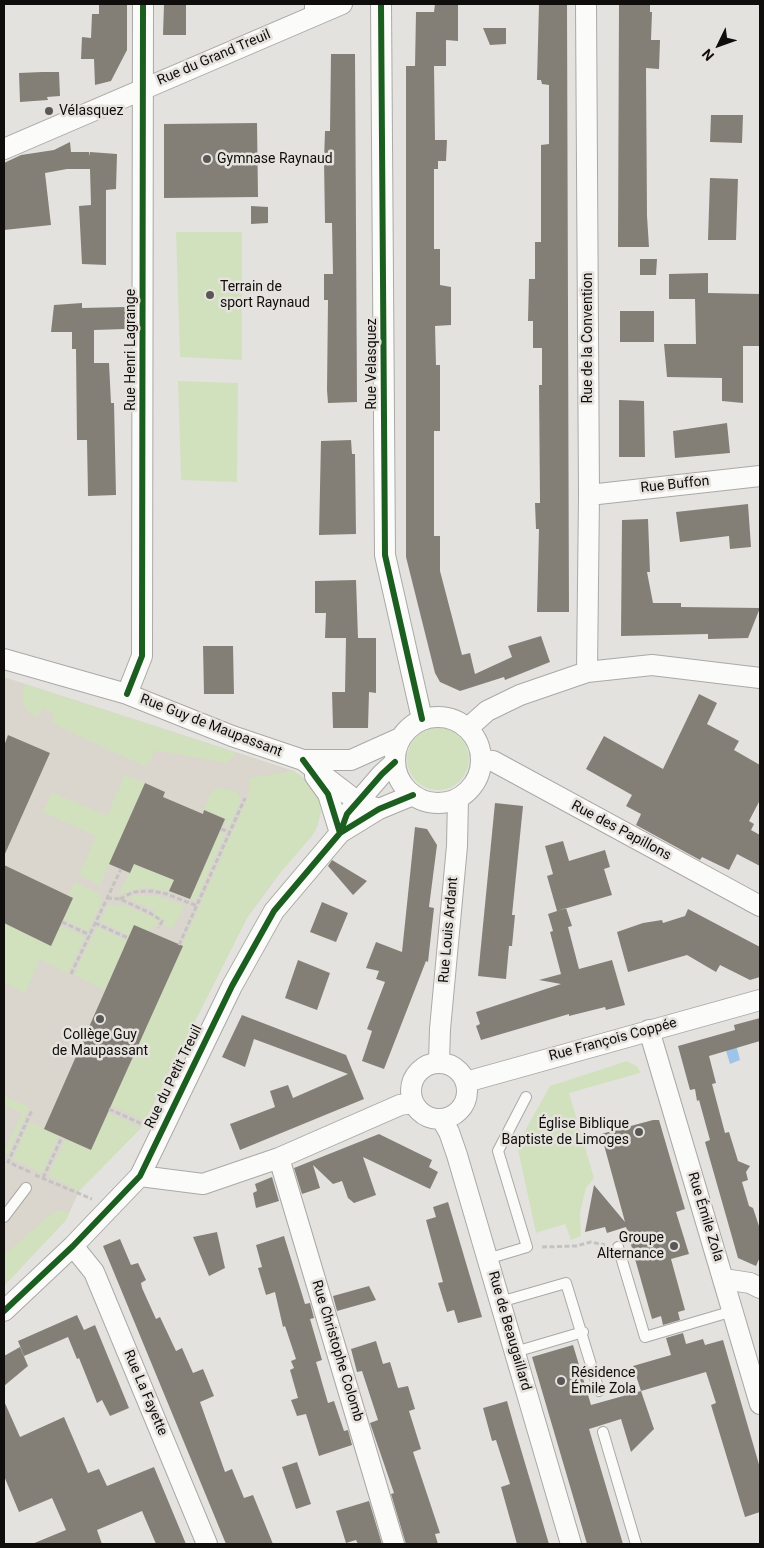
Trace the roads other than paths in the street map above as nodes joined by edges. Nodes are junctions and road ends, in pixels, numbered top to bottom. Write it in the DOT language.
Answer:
graph roads {
  1 [pos="144,4"];
  2 [pos="342,4"];
  3 [pos="381,4"];
  4 [pos="586,4"];
  5 [pos="310,10"];
  6 [pos="144,87"];
  7 [pos="4,149"];
  8 [pos="760,476"];
  9 [pos="589,495"];
  10 [pos="4,659"];
  11 [pos="587,672"];
  12 [pos="760,678"];
  13 [pos="126,694"];
  14 [pos="422,720"];
  15 [pos="468,728"];
  16 [pos="400,738"];
  17 [pos="303,760"];
  18 [pos="481,760"];
  19 [pos="395,762"];
  20 [pos="414,796"];
  21 [pos="458,799"];
  22 [pos="358,802"];
  23 [pos="379,809"];
  24 [pos="340,833"];
  25 [pos="760,906"];
  26 [pos="760,1000"];
  27 [pos="649,1030"];
  28 [pos="439,1062"];
  29 [pos="466,1082"];
  30 [pos="526,1096"];
  31 [pos="413,1103"];
  32 [pos="442,1120"];
  33 [pos="279,1158"];
  34 [pos="140,1176"];
  35 [pos="26,1188"];
  36 [pos="4,1217"];
  37 [pos="73,1246"];
  38 [pos="618,1247"];
  39 [pos="488,1260"];
  40 [pos="724,1279"];
  41 [pos="760,1288"];
  42 [pos="8,1302"];
  43 [pos="500,1302"];
  44 [pos="733,1311"];
  45 [pos="583,1332"];
  46 [pos="515,1352"];
  47 [pos="600,1391"];
  48 [pos="760,1404"];
  49 [pos="603,1432"];
  50 [pos="207,1544"];
  51 [pos="394,1544"];
  52 [pos="571,1544"];
  53 [pos="636,1544"];
  1 -- 6 [label="street, Rue Henri Lagrange"];
  2 -- 5 [label="street, Rue du Grand Treuil"];
  3 -- 14 [label="street, Rue Velasquez"];
  4 -- 9 [label="street, Rue de la Convention"];
  5 -- 6 [label="street, Rue du Grand Treuil"];
  6 -- 7 [label="street, Rue du Grand Treuil"];
  6 -- 13 [label="street, Rue Henri Lagrange"];
  8 -- 9 [label="street, Rue Buffon"];
  9 -- 11 [label="street, Rue de la Convention"];
  10 -- 13 [label="street, Rue Guy de Maupassant"];
  11 -- 12 [label="street"];
  11 -- 15 [label="street"];
  13 -- 17 [label="street, Rue Guy de Maupassant"];
  14 -- 15 [label="street"];
  14 -- 16 [label="street"];
  15 -- 18 [label="street"];
  16 -- 17 [label="street, Rue Guy de Maupassant"];
  16 -- 19 [label="street"];
  17 -- 22 [label="street, Rue Guy de Maupassant"];
  17 -- 24 [label="street"];
  18 -- 21 [label="street"];
  18 -- 25 [label="street, Rue des Papillons"];
  19 -- 20 [label="street"];
  19 -- 22 [label="street, Rue du Petit Treuil"];
  20 -- 21 [label="street"];
  20 -- 23 [label="street, Rue du Petit Treuil"];
  21 -- 28 [label="street, Rue Louis Ardant"];
  22 -- 23 [label="street, Rue Guy de Maupassant"];
  22 -- 24 [label="street, Rue du Petit Treuil"];
  23 -- 24 [label="street, Rue du Petit Treuil"];
  24 -- 34 [label="street, Rue du Petit Treuil"];
  26 -- 27 [label="street, Rue François Coppée"];
  27 -- 29 [label="street, Rue François Coppée"];
  27 -- 40 [label="street, Rue Émile Zola"];
  28 -- 29 [label="street"];
  28 -- 31 [label="street"];
  29 -- 32 [label="street"];
  30 -- 39 [label="lane"];
  31 -- 32 [label="street"];
  31 -- 33 [label="street"];
  32 -- 39 [label="street, Rue de Beaugaillard"];
  33 -- 34 [label="street"];
  33 -- 51 [label="street, Rue Christophe Colomb"];
  34 -- 37 [label="street, Rue du Petit Treuil"];
  35 -- 36 [label="lane"];
  37 -- 42 [label="street, Rue du Petit Treuil"];
  37 -- 50 [label="street, Rue La Fayette"];
  38 -- 44 [label="lane"];
  39 -- 43 [label="street, Rue de Beaugaillard"];
  40 -- 41 [label="street"];
  40 -- 44 [label="street, Rue Émile Zola"];
  43 -- 45 [label="lane"];
  43 -- 46 [label="street, Rue de Beaugaillard"];
  44 -- 48 [label="street, Rue Émile Zola"];
  45 -- 46 [label="lane"];
  45 -- 47 [label="lane"];
  46 -- 52 [label="street, Rue de Beaugaillard"];
  49 -- 53 [label="lane"];
}
